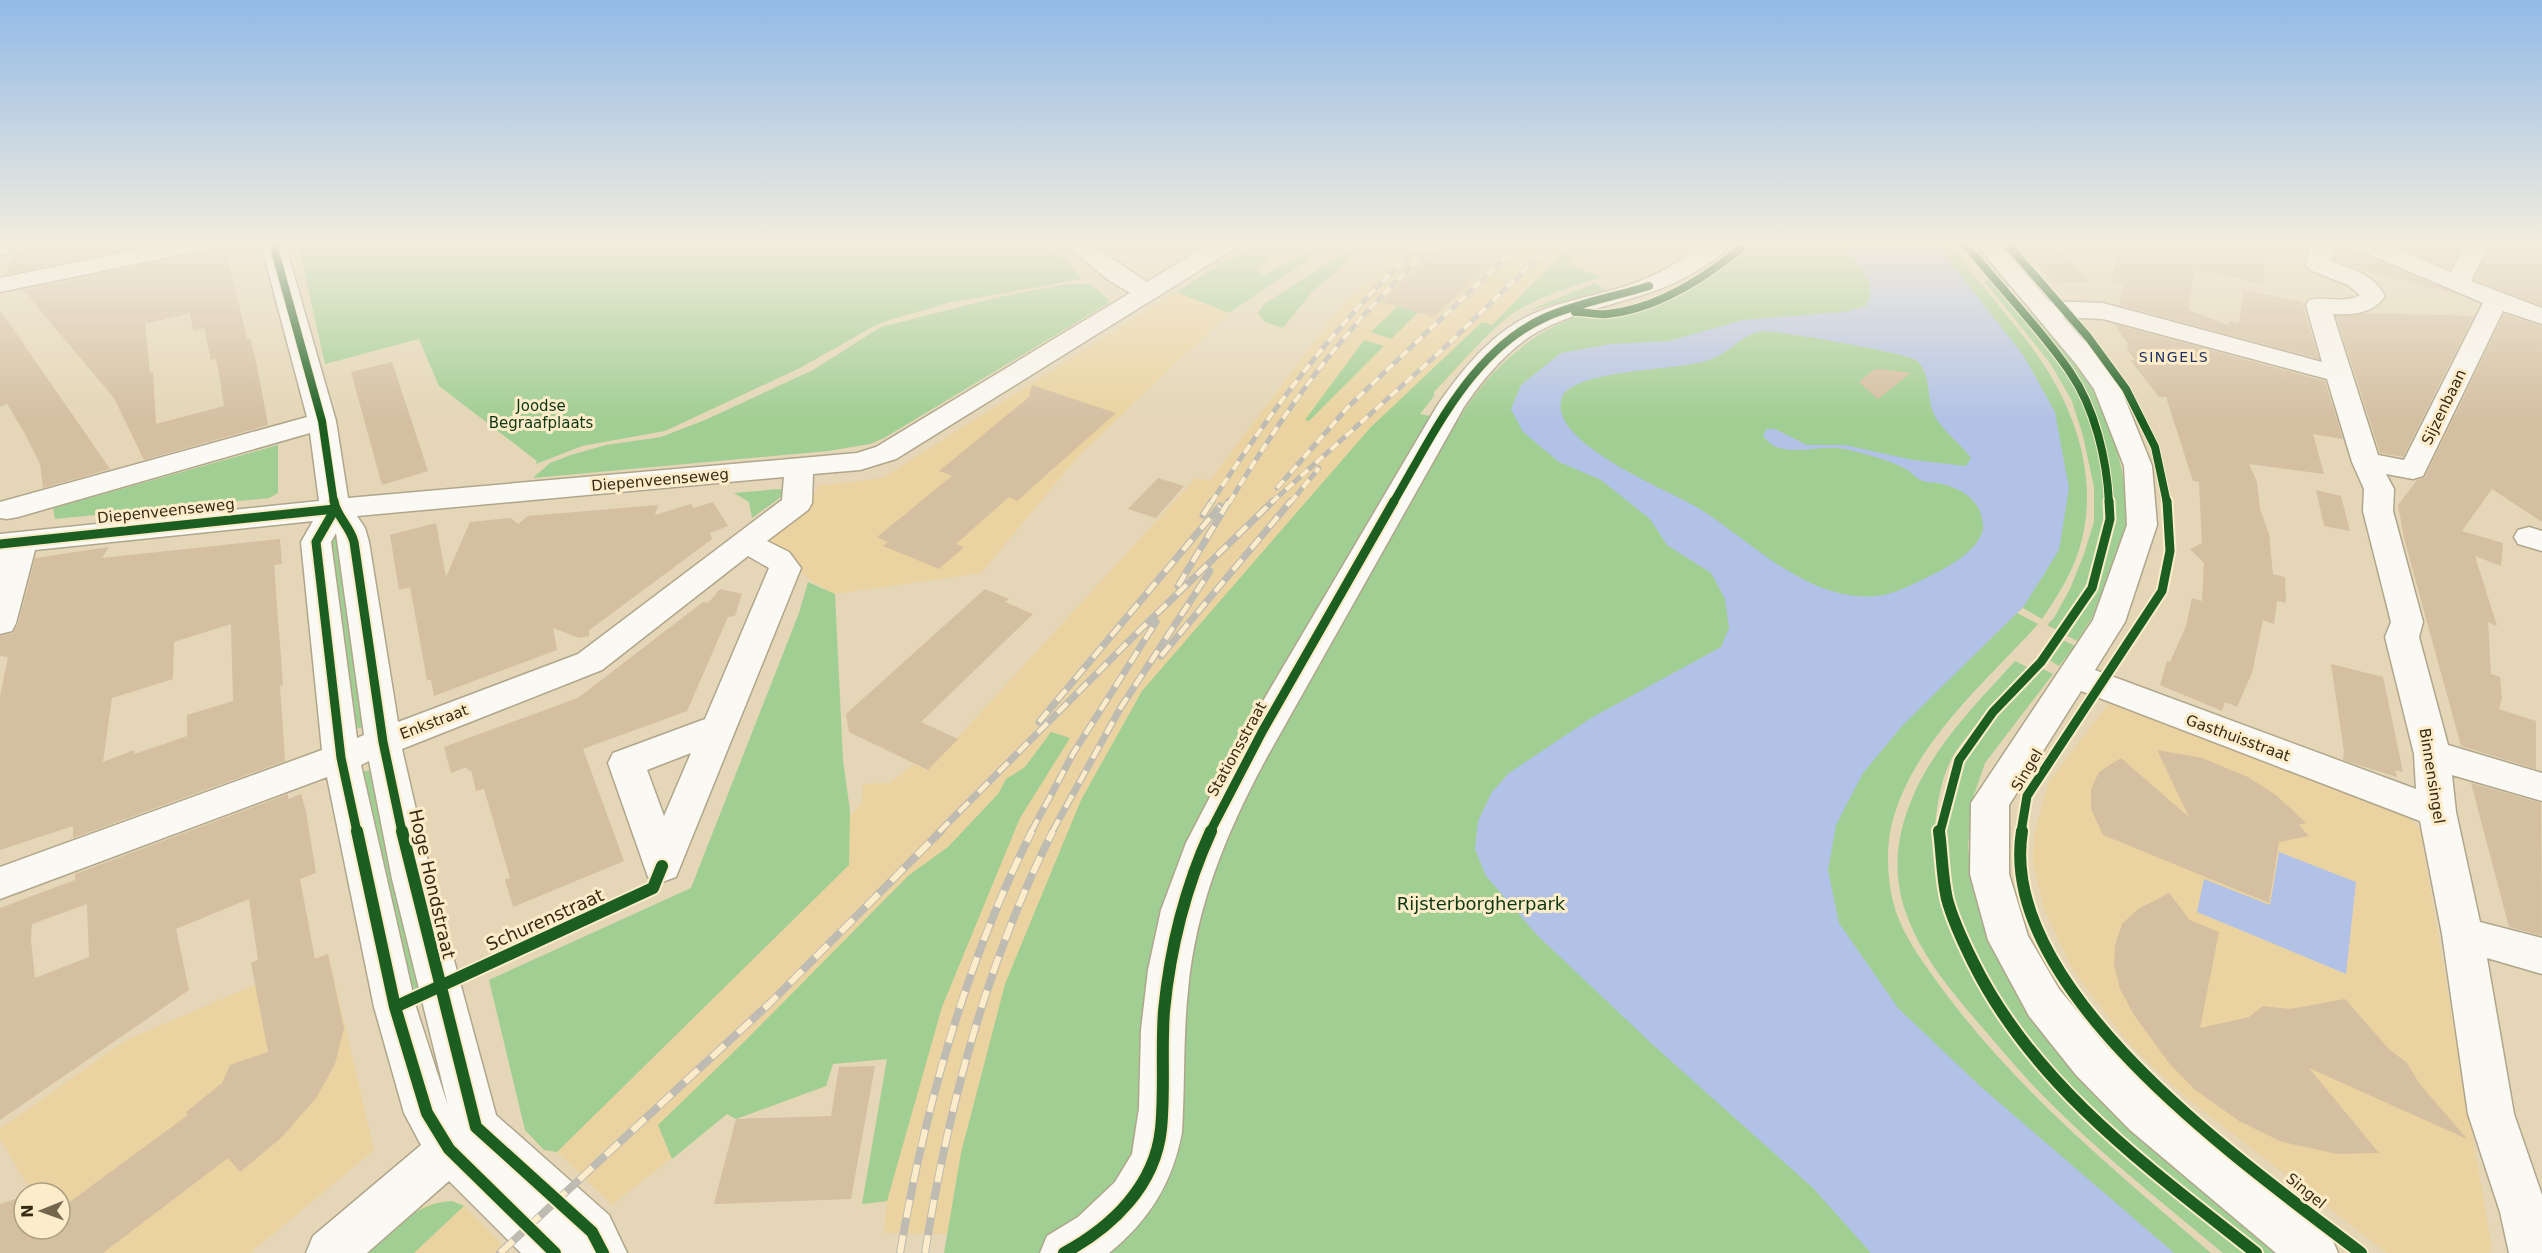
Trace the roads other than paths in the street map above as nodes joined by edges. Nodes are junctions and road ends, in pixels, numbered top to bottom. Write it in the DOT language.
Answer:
graph roads {
  1 [pos="289,302"];
  2 [pos="1129,302"];
  3 [pos="1595,302"];
  4 [pos="2037,302"];
  5 [pos="2366,302"];
  6 [pos="2495,302"];
  7 [pos="2501,302"];
  8 [pos="2042,308"];
  9 [pos="2542,316"];
  10 [pos="2338,374"];
  11 [pos="322,422"];
  12 [pos="2366,462"];
  13 [pos="799,469"];
  14 [pos="335,508"];
  15 [pos="6,523"];
  16 [pos="745,544"];
  17 [pos="0,623"];
  18 [pos="2073,674"];
  19 [pos="719,728"];
  20 [pos="382,742"];
  21 [pos="2432,754"];
  22 [pos="341,758"];
  23 [pos="2542,787"];
  24 [pos="2437,812"];
  25 [pos="0,883"];
  26 [pos="2462,934"];
  27 [pos="2542,956"];
  28 [pos="463,1138"];
  29 [pos="330,1253"];
  30 [pos="555,1253"];
  31 [pos="603,1253"];
  32 [pos="1064,1253"];
  33 [pos="2314,1253"];
  34 [pos="2533,1253"];
  1 -- 11 [label="street, Hoge Hondstraat"];
  2 -- 13 [label="street, Diepenveenseweg"];
  3 -- 32 [label="street, Stationsstraat"];
  4 -- 8 [label="street, Singel"];
  5 -- 10 [label="street, Binnensingel"];
  6 -- 12 [label="street, Sijzenbaan"];
  7 -- 9 [label="street"];
  8 -- 10 [label="street"];
  8 -- 18 [label="street, Singel"];
  10 -- 12 [label="street, Binnensingel"];
  11 -- 14 [label="street, Hoge Hondstraat"];
  11 -- 15 [label="street"];
  12 -- 21 [label="street, Binnensingel"];
  13 -- 14 [label="street, Diepenveenseweg"];
  13 -- 16 [label="street, Enkstraat"];
  14 -- 15 [label="street, Diepenveenseweg"];
  14 -- 20 [label="street, Hoge Hondstraat"];
  14 -- 22 [label="street"];
  15 -- 17 [label="street"];
  16 -- 19 [label="street"];
  16 -- 20 [label="street, Enkstraat"];
  18 -- 24 [label="street, Gasthuisstraat"];
  18 -- 33 [label="street, Singel"];
  20 -- 22 [label="street, Enkstraat"];
  20 -- 28 [label="street, Hoge Hondstraat"];
  21 -- 23 [label="street"];
  21 -- 24 [label="street, Binnensingel"];
  22 -- 25 [label="street, Enkstraat"];
  22 -- 28 [label="street"];
  24 -- 26 [label="street, Binnensingel"];
  26 -- 27 [label="street"];
  26 -- 34 [label="street, Binnensingel"];
  28 -- 29 [label="street"];
  28 -- 30 [label="street"];
  28 -- 31 [label="street"];
}
